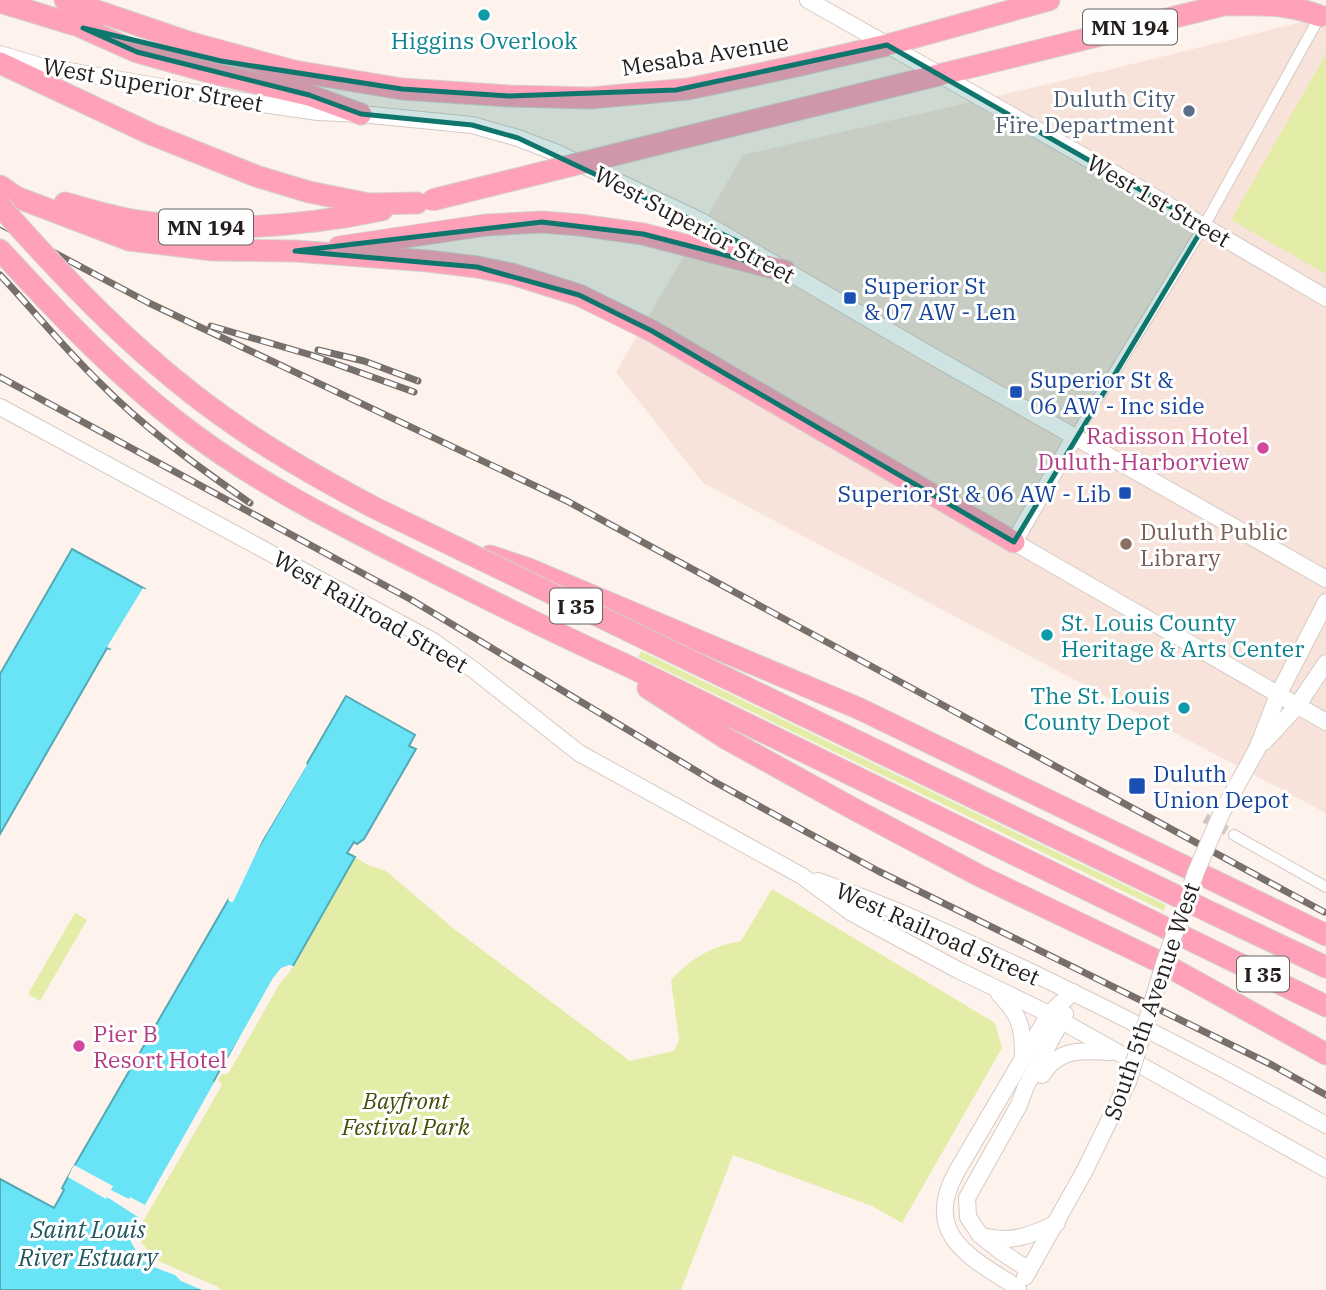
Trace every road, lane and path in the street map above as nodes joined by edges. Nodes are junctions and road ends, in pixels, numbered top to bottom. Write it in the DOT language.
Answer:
graph roads {
  1 [pos="65,0"];
  2 [pos="808,0"];
  3 [pos="1049,0"];
  4 [pos="0,2"];
  5 [pos="1234,3"];
  6 [pos="1323,17"];
  7 [pos="83,28"];
  8 [pos="887,44"];
  9 [pos="0,54"];
  10 [pos="0,63"];
  11 [pos="278,68"];
  12 [pos="939,74"];
  13 [pos="361,114"];
  14 [pos="0,180"];
  15 [pos="0,186"];
  16 [pos="424,201"];
  17 [pos="0,206"];
  18 [pos="1204,226"];
  19 [pos="0,250"];
  20 [pos="295,251"];
  21 [pos="785,271"];
  22 [pos="1326,298"];
  23 [pos="0,407"];
  24 [pos="1075,436"];
  25 [pos="1014,542"];
  26 [pos="453,546"];
  27 [pos="1326,579"];
  28 [pos="1326,602"];
  29 [pos="582,645"];
  30 [pos="1326,663"];
  31 [pos="1278,695"];
  32 [pos="1297,706"];
  33 [pos="1326,722"];
  34 [pos="1257,749"];
  35 [pos="1234,835"];
  36 [pos="1196,872"];
  37 [pos="802,876"];
  38 [pos="1326,887"];
  39 [pos="1326,935"];
  40 [pos="1164,964"];
  41 [pos="1326,967"];
  42 [pos="986,984"];
  43 [pos="1073,992"];
  44 [pos="1326,1006"];
  45 [pos="1055,1018"];
  46 [pos="1275,1024"];
  47 [pos="1326,1046"];
  48 [pos="1120,1053"];
  49 [pos="1326,1054"];
  50 [pos="1023,1057"];
  51 [pos="1019,1105"];
  52 [pos="1326,1125"];
  53 [pos="1326,1169"];
  54 [pos="1058,1222"];
  55 [pos="980,1235"];
  56 [pos="1029,1270"];
  57 [pos="1018,1289"];
  1 -- 11 [label="highway"];
  2 -- 8 [label="street, West 1st Street"];
  3 -- 8 [label="highway, Mesaba Avenue"];
  4 -- 7 [label="highway"];
  5 -- 6 [label="highway"];
  5 -- 12 [label="highway, MN 194"];
  6 -- 18 [label="street"];
  7 -- 11 [label="highway"];
  7 -- 13 [label="highway"];
  8 -- 11 [label="highway, Mesaba Avenue"];
  8 -- 12 [label="street, West 1st Street"];
  9 -- 13 [label="street, West Superior Street"];
  10 -- 16 [label="highway"];
  12 -- 16 [label="highway, MN 194, bridge"];
  12 -- 18 [label="street, West 1st Street"];
  13 -- 21 [label="street, West Superior Street"];
  14 -- 16 [label="highway, MN 194"];
  15 -- 20 [label="highway"];
  17 -- 26 [label="highway, I 35, bridge"];
  18 -- 22 [label="street, West 1st Street"];
  18 -- 24 [label="street"];
  19 -- 29 [label="highway, I 35"];
  20 -- 21 [label="highway"];
  20 -- 25 [label="highway"];
  21 -- 24 [label="street, West Superior Street"];
  23 -- 37 [label="street, West Railroad Street"];
  24 -- 25 [label="street"];
  24 -- 27 [label="street, West Superior Street"];
  25 -- 31 [label="street"];
  26 -- 36 [label="highway, bridge"];
  26 -- 41 [label="highway, I 35, bridge"];
  28 -- 31 [label="street, South 5th Avenue West"];
  29 -- 40 [label="highway"];
  29 -- 44 [label="highway, I 35"];
  30 -- 32 [label="street, South 5th Avenue West"];
  31 -- 32 [label="street"];
  31 -- 34 [label="street, South 5th Avenue West"];
  32 -- 33 [label="street"];
  32 -- 34 [label="street, South 5th Avenue West"];
  34 -- 36 [label="street, South 5th Avenue West, bridge"];
  35 -- 38 [label="street"];
  36 -- 39 [label="highway"];
  36 -- 40 [label="street, South 5th Avenue West, bridge"];
  37 -- 42 [label="street, West Railroad Street"];
  37 -- 43 [label="street, West Railroad Street"];
  40 -- 46 [label="highway"];
  40 -- 54 [label="street, South 5th Avenue West, bridge"];
  42 -- 45 [label="street, West Railroad Street"];
  42 -- 50 [label="street"];
  43 -- 45 [label="street, South 5th Avenue West"];
  43 -- 52 [label="street, West Railroad Street"];
  45 -- 48 [label="street, West Railroad Street"];
  45 -- 50 [label="street, South 5th Avenue West"];
  45 -- 51 [label="street"];
  46 -- 47 [label="highway"];
  46 -- 49 [label="highway"];
  48 -- 51 [label="street"];
  48 -- 53 [label="street, West Railroad Street"];
  50 -- 57 [label="street, South 5th Avenue West"];
  51 -- 55 [label="street"];
  54 -- 55 [label="street"];
  54 -- 56 [label="street, South 5th Avenue West"];
  55 -- 56 [label="street"];
  56 -- 57 [label="street, South 5th Avenue West"];
}
